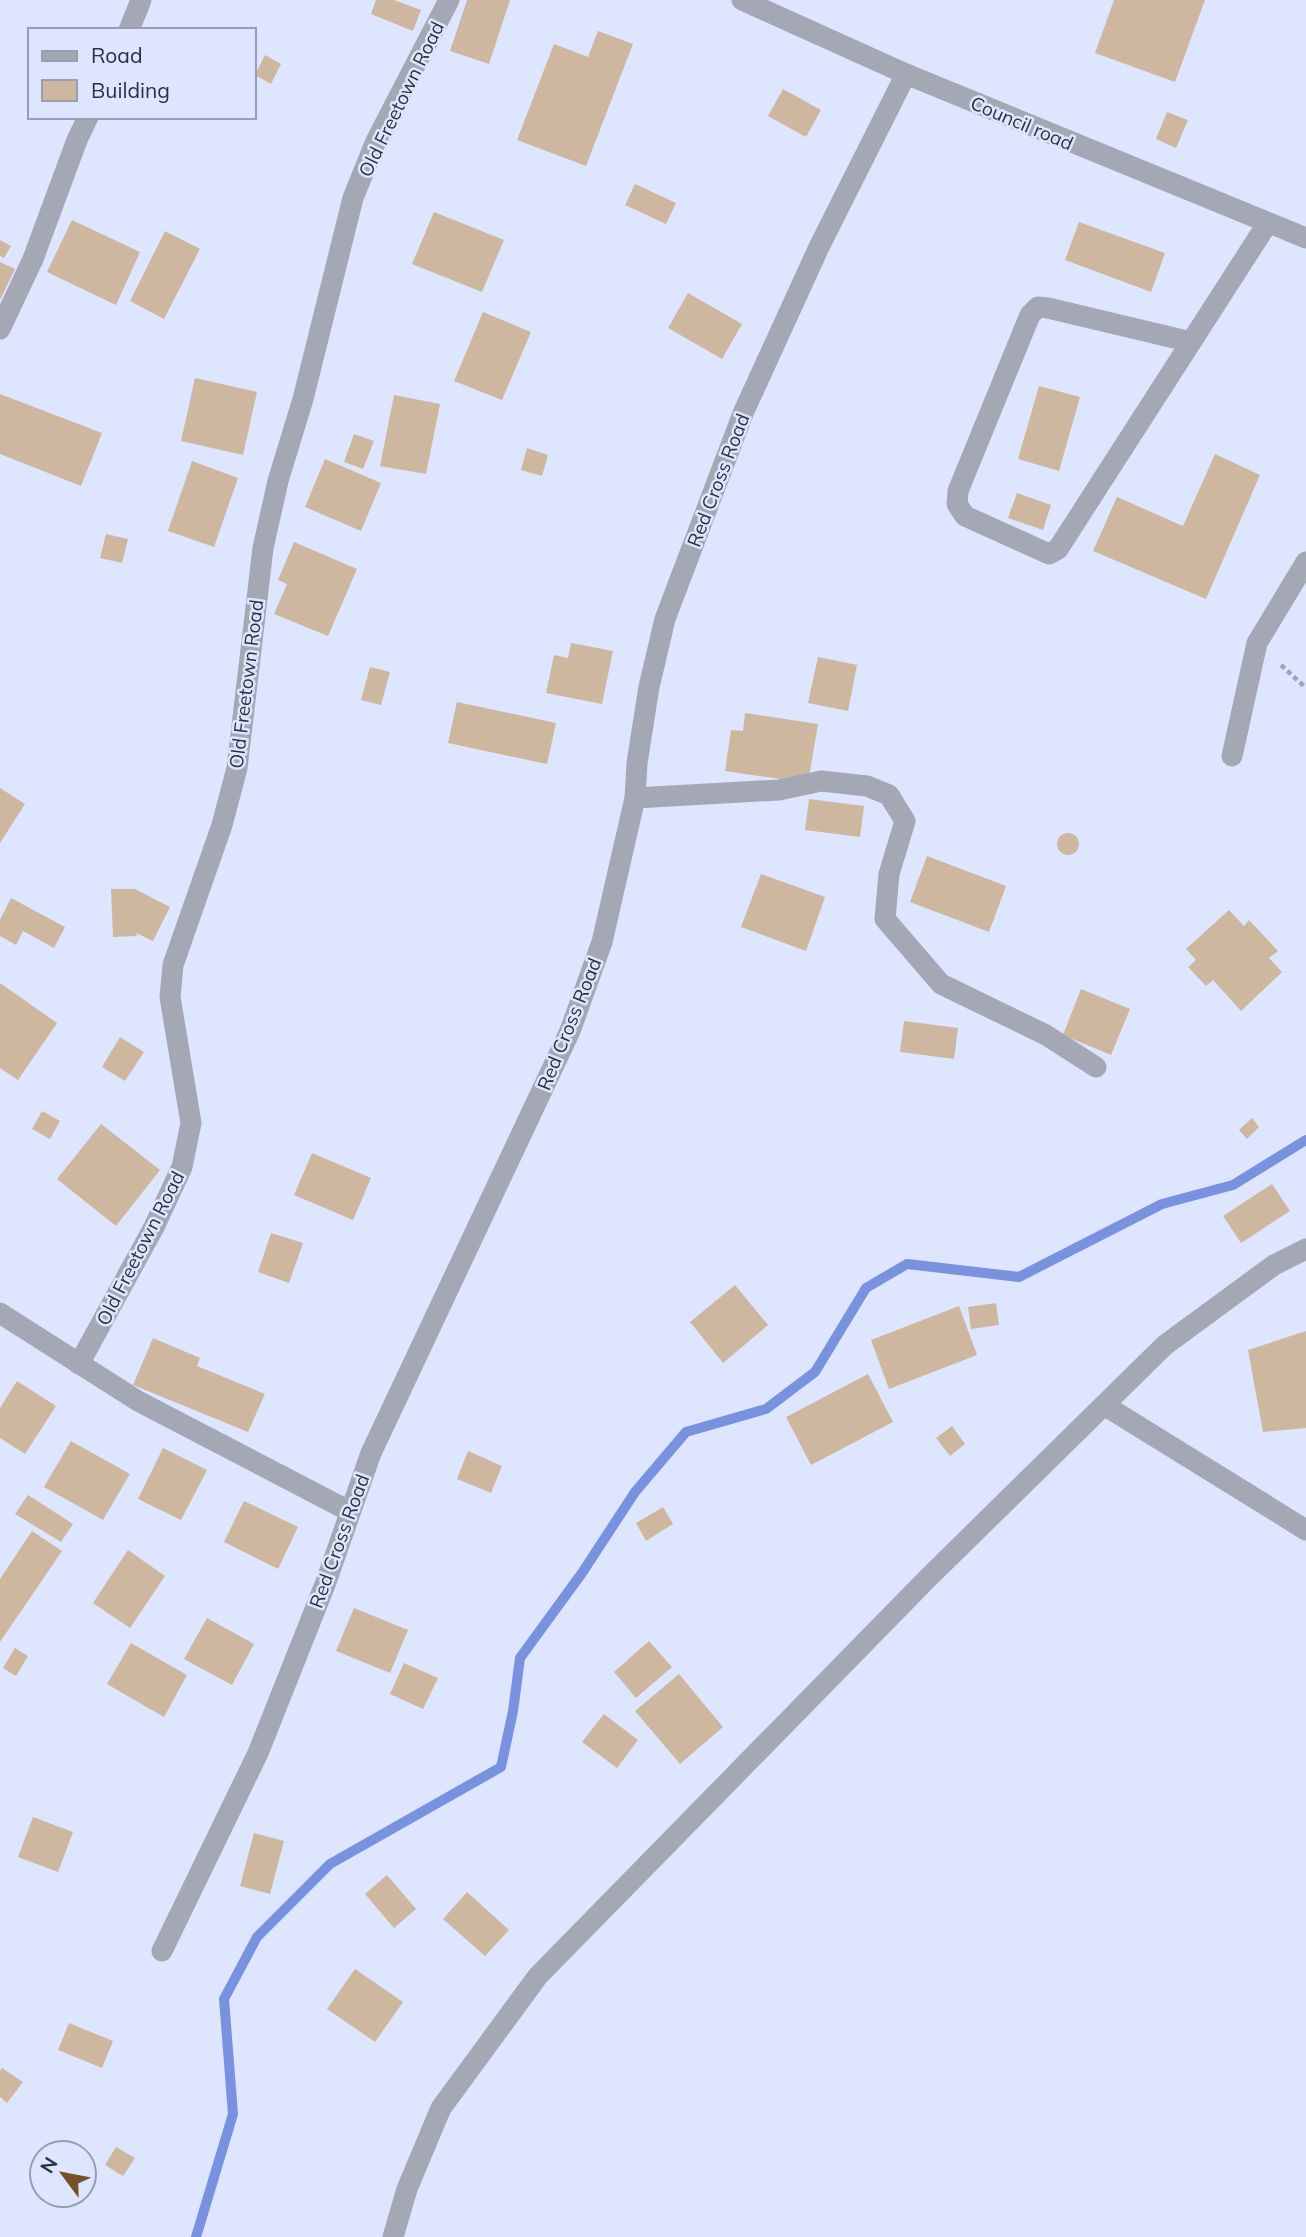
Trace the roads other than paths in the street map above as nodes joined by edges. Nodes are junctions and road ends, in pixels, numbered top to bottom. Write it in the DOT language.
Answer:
graph roads {
  1 [pos="141,0"];
  2 [pos="449,0"];
  3 [pos="742,0"];
  4 [pos="130,28"];
  5 [pos="906,74"];
  6 [pos="87,119"];
  7 [pos="1267,224"];
  8 [pos="1306,238"];
  9 [pos="0,329"];
  10 [pos="1191,342"];
  11 [pos="1306,562"];
  12 [pos="1232,756"];
  13 [pos="635,798"];
  14 [pos="1096,1067"];
  15 [pos="1306,1249"];
  16 [pos="0,1313"];
  17 [pos="79,1364"];
  18 [pos="1104,1405"];
  19 [pos="349,1511"];
  20 [pos="1306,1530"];
  21 [pos="162,1951"];
  22 [pos="393,2237"];
  1 -- 4 [label="street"];
  2 -- 17 [label="street, Old Freetown Road"];
  3 -- 5 [label="street, Council road"];
  5 -- 7 [label="street, Council road"];
  5 -- 13 [label="street, Red Cross Road"];
  6 -- 9 [label="street"];
  7 -- 8 [label="street, Council road"];
  7 -- 10 [label="street"];
  10 -- 10 [label="street"];
  11 -- 12 [label="street"];
  13 -- 14 [label="street"];
  13 -- 19 [label="street, Red Cross Road"];
  15 -- 18 [label="street"];
  16 -- 17 [label="street"];
  17 -- 19 [label="street"];
  18 -- 20 [label="street"];
  18 -- 22 [label="street"];
  19 -- 21 [label="street, Red Cross Road"];
}
